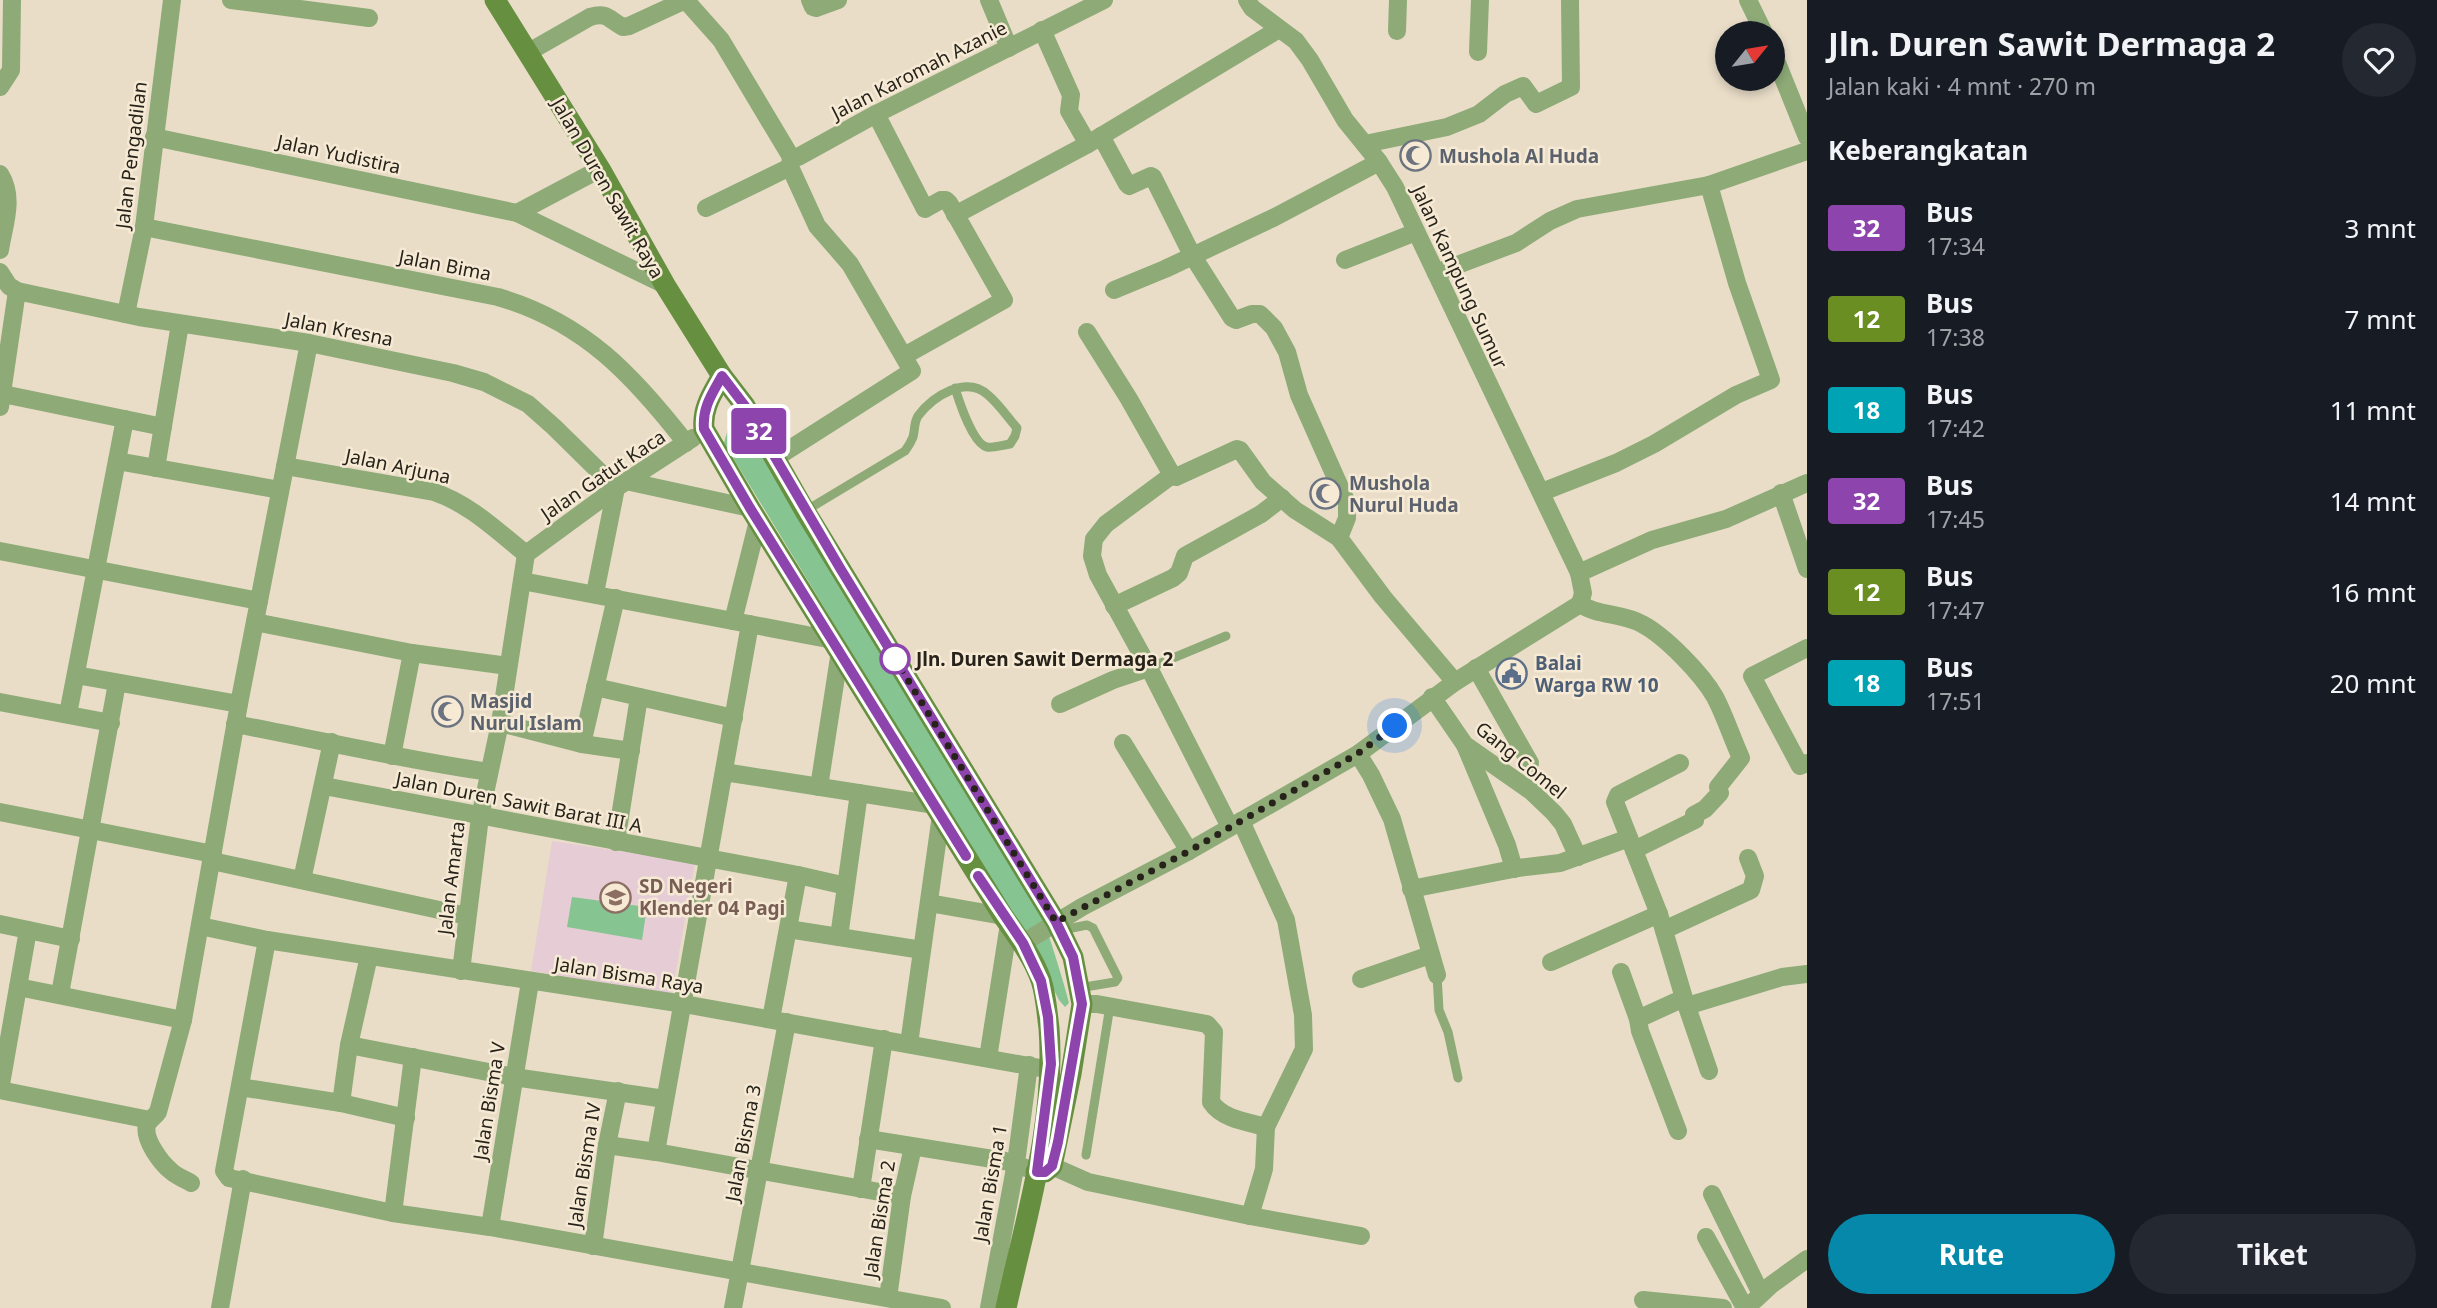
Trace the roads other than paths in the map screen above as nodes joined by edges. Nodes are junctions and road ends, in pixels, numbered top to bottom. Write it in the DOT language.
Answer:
graph roads {
  1 [pos="12,0"];
  2 [pos="172,0"];
  3 [pos="230,0"];
  4 [pos="495,0"];
  5 [pos="810,0"];
  6 [pos="838,0"];
  7 [pos="989,0"];
  8 [pos="1104,0"];
  9 [pos="1247,0"];
  10 [pos="1398,0"];
  11 [pos="1480,0"];
  12 [pos="1570,0"];
  13 [pos="1748,0"];
  14 [pos="693,2"];
  15 [pos="670,3"];
  16 [pos="369,18"];
  17 [pos="1758,21"];
  18 [pos="1279,29"];
  19 [pos="1042,30"];
  20 [pos="1397,31"];
  21 [pos="1009,48"];
  22 [pos="1478,52"];
  23 [pos="527,53"];
  24 [pos="1785,82"];
  25 [pos="0,87"];
  26 [pos="876,114"];
  27 [pos="154,137"];
  28 [pos="1807,137"];
  29 [pos="1095,140"];
  30 [pos="1365,144"];
  31 [pos="1807,151"];
  32 [pos="791,162"];
  33 [pos="1379,162"];
  34 [pos="600,169"];
  35 [pos="0,174"];
  36 [pos="1709,185"];
  37 [pos="706,208"];
  38 [pos="517,213"];
  39 [pos="955,215"];
  40 [pos="144,227"];
  41 [pos="1416,232"];
  42 [pos="0,250"];
  43 [pos="1192,255"];
  44 [pos="1345,260"];
  45 [pos="0,272"];
  46 [pos="1436,273"];
  47 [pos="665,285"];
  48 [pos="1114,290"];
  49 [pos="17,291"];
  50 [pos="126,314"];
  51 [pos="180,324"];
  52 [pos="1087,332"];
  53 [pos="309,343"];
  54 [pos="904,356"];
  55 [pos="722,376"];
  56 [pos="955,388"];
  57 [pos="1,401"];
  58 [pos="125,419"];
  59 [pos="163,426"];
  60 [pos="704,429"];
  61 [pos="686,443"];
  62 [pos="774,459"];
  63 [pos="117,461"];
  64 [pos="285,466"];
  65 [pos="156,468"];
  66 [pos="1172,475"];
  67 [pos="1807,483"];
  68 [pos="621,485"];
  69 [pos="280,490"];
  70 [pos="1542,492"];
  71 [pos="1782,493"];
  72 [pos="1282,498"];
  73 [pos="805,511"];
  74 [pos="754,515"];
  75 [pos="1339,538"];
  76 [pos="0,551"];
  77 [pos="526,554"];
  78 [pos="1807,569"];
  79 [pos="95,570"];
  80 [pos="1579,573"];
  81 [pos="522,581"];
  82 [pos="596,593"];
  83 [pos="616,598"];
  84 [pos="259,601"];
  85 [pos="1580,604"];
  86 [pos="1114,606"];
  87 [pos="255,622"];
  88 [pos="741,622"];
  89 [pos="1227,636"];
  90 [pos="836,645"];
  91 [pos="1807,648"];
  92 [pos="412,653"];
  93 [pos="508,666"];
  94 [pos="1149,668"];
  95 [pos="1476,668"];
  96 [pos="76,675"];
  97 [pos="1455,681"];
  98 [pos="117,682"];
  99 [pos="595,687"];
  100 [pos="639,697"];
  101 [pos="1432,697"];
  102 [pos="0,702"];
  103 [pos="239,704"];
  104 [pos="1060,704"];
  105 [pos="68,714"];
  106 [pos="734,718"];
  107 [pos="111,723"];
  108 [pos="500,723"];
  109 [pos="235,724"];
  110 [pos="332,742"];
  111 [pos="1123,743"];
  112 [pos="582,744"];
  113 [pos="1465,745"];
  114 [pos="631,751"];
  115 [pos="1357,754"];
  116 [pos="392,756"];
  117 [pos="1530,763"];
  118 [pos="1680,763"];
  119 [pos="1807,763"];
  120 [pos="489,772"];
  121 [pos="724,772"];
  122 [pos="324,786"];
  123 [pos="819,787"];
  124 [pos="859,793"];
  125 [pos="938,811"];
  126 [pos="0,812"];
  127 [pos="480,817"];
  128 [pos="1235,824"];
  129 [pos="91,830"];
  130 [pos="616,842"];
  131 [pos="1632,844"];
  132 [pos="1189,851"];
  133 [pos="1578,857"];
  134 [pos="212,858"];
  135 [pos="1748,858"];
  136 [pos="709,859"];
  137 [pos="1514,869"];
  138 [pos="798,875"];
  139 [pos="302,880"];
  140 [pos="846,886"];
  141 [pos="1411,889"];
  142 [pos="929,903"];
  143 [pos="467,916"];
  144 [pos="1006,920"];
  145 [pos="1661,922"];
  146 [pos="0,924"];
  147 [pos="200,926"];
  148 [pos="1058,926"];
  149 [pos="788,929"];
  150 [pos="29,930"];
  151 [pos="839,937"];
  152 [pos="71,939"];
  153 [pos="267,940"];
  154 [pos="1023,943"];
  155 [pos="922,950"];
  156 [pos="1430,955"];
  157 [pos="369,956"];
  158 [pos="1551,962"];
  159 [pos="461,971"];
  160 [pos="1621,972"];
  161 [pos="1807,974"];
  162 [pos="1437,975"];
  163 [pos="1360,979"];
  164 [pos="530,982"];
  165 [pos="18,987"];
  166 [pos="60,994"];
  167 [pos="1080,996"];
  168 [pos="1686,1002"];
  169 [pos="684,1004"];
  170 [pos="1110,1006"];
  171 [pos="183,1020"];
  172 [pos="1638,1020"];
  173 [pos="779,1021"];
  174 [pos="884,1039"];
  175 [pos="909,1044"];
  176 [pos="349,1045"];
  177 [pos="413,1057"];
  178 [pos="988,1058"];
  179 [pos="1029,1065"];
  180 [pos="1051,1070"];
  181 [pos="1709,1070"];
  182 [pos="514,1077"];
  183 [pos="1458,1078"];
  184 [pos="240,1087"];
  185 [pos="0,1090"];
  186 [pos="618,1091"];
  187 [pos="665,1099"];
  188 [pos="341,1103"];
  189 [pos="406,1118"];
  190 [pos="150,1120"];
  191 [pos="1266,1127"];
  192 [pos="1678,1131"];
  193 [pos="869,1139"];
  194 [pos="607,1145"];
  195 [pos="913,1147"];
  196 [pos="656,1152"];
  197 [pos="1086,1155"];
  198 [pos="1016,1163"];
  199 [pos="1044,1169"];
  200 [pos="759,1171"];
  201 [pos="236,1179"];
  202 [pos="191,1183"];
  203 [pos="861,1188"];
  204 [pos="1713,1194"];
  205 [pos="902,1196"];
  206 [pos="393,1213"];
  207 [pos="1250,1216"];
  208 [pos="490,1227"];
  209 [pos="1361,1236"];
  210 [pos="1706,1237"];
  211 [pos="593,1246"];
  212 [pos="1807,1259"];
  213 [pos="739,1271"];
  214 [pos="1761,1294"];
  215 [pos="888,1298"];
  216 [pos="1643,1300"];
  217 [pos="220,1308"];
  218 [pos="733,1308"];
  219 [pos="942,1308"];
  220 [pos="989,1308"];
  221 [pos="1006,1308"];
  222 [pos="1723,1308"];
  223 [pos="1747,1308"];
  1 -- 25 [label="street"];
  2 -- 27 [label="street, Jalan Pengadilan"];
  3 -- 16 [label="street"];
  4 -- 23 [label="street, Jalan Duren Sawit Raya"];
  5 -- 6 [label="street"];
  7 -- 21 [label="street"];
  8 -- 19 [label="street, Jalan Karomah Azanie"];
  9 -- 18 [label="street, Jalan Kampung Sumur"];
  10 -- 20 [label="street"];
  11 -- 22 [label="street"];
  12 -- 30 [label="street"];
  13 -- 17 [label="street"];
  14 -- 15 [label="street"];
  14 -- 32 [label="street"];
  15 -- 23 [label="street"];
  18 -- 29 [label="street"];
  18 -- 30 [label="street, Jalan Kampung Sumur"];
  19 -- 21 [label="street, Jalan Karomah Azanie"];
  19 -- 29 [label="street"];
  21 -- 26 [label="street, Jalan Karomah Azanie"];
  23 -- 34 [label="street, Jalan Duren Sawit Raya"];
  24 -- 28 [label="street"];
  26 -- 32 [label="street, Jalan Karomah Azanie"];
  26 -- 39 [label="street"];
  27 -- 38 [label="street, Jalan Yudistira"];
  27 -- 40 [label="street, Jalan Pengadilan"];
  29 -- 39 [label="street"];
  29 -- 43 [label="street"];
  30 -- 33 [label="street, Jalan Kampung Sumur"];
  31 -- 36 [label="street"];
  32 -- 37 [label="street, Jalan Karomah Azanie"];
  32 -- 54 [label="street"];
  33 -- 41 [label="street, Jalan Kampung Sumur"];
  33 -- 43 [label="street"];
  34 -- 38 [label="street"];
  34 -- 47 [label="street, Jalan Duren Sawit Raya"];
  35 -- 42 [label="street"];
  36 -- 46 [label="street"];
  36 -- 70 [label="street"];
  38 -- 47 [label="street, Jalan Yudistira"];
  39 -- 54 [label="street"];
  40 -- 50 [label="street, Jalan Pengadilan"];
  40 -- 61 [label="street, Jalan Bima"];
  41 -- 44 [label="street"];
  41 -- 46 [label="street, Jalan Kampung Sumur"];
  43 -- 48 [label="street"];
  43 -- 75 [label="street"];
  45 -- 49 [label="street"];
  46 -- 70 [label="street, Jalan Kampung Sumur"];
  47 -- 55 [label="street, Jalan Duren Sawit Raya"];
  49 -- 50 [label="street, Jalan Kresna"];
  49 -- 57 [label="street"];
  50 -- 51 [label="street, Jalan Kresna"];
  51 -- 53 [label="street, Jalan Kresna"];
  51 -- 59 [label="street"];
  52 -- 66 [label="street"];
  53 -- 64 [label="street"];
  53 -- 68 [label="street, Jalan Kresna"];
  54 -- 62 [label="street"];
  55 -- 60 [label="street"];
  55 -- 62 [label="street, Jalan Duren Sawit Raya"];
  56 -- 56 [label="lane"];
  56 -- 73 [label="lane"];
  57 -- 58 [label="street"];
  58 -- 59 [label="street"];
  58 -- 63 [label="street"];
  59 -- 65 [label="street"];
  60 -- 61 [label="street, Jalan Gatut Kaca"];
  60 -- 74 [label="street, Jalan Duren Sawit Raya"];
  61 -- 68 [label="street, Jalan Gatut Kaca"];
  62 -- 73 [label="street, Jalan Duren Sawit Raya"];
  63 -- 65 [label="street"];
  63 -- 79 [label="street"];
  64 -- 69 [label="street"];
  64 -- 77 [label="street, Jalan Arjuna"];
  65 -- 69 [label="street"];
  66 -- 72 [label="street"];
  66 -- 86 [label="street"];
  67 -- 71 [label="street"];
  68 -- 74 [label="street"];
  68 -- 77 [label="street, Jalan Gatut Kaca"];
  68 -- 82 [label="street"];
  69 -- 84 [label="street"];
  70 -- 80 [label="street, Jalan Kampung Sumur"];
  71 -- 78 [label="street"];
  71 -- 80 [label="street"];
  72 -- 75 [label="street"];
  72 -- 86 [label="street"];
  73 -- 148 [label="street, Jalan Duren Sawit Raya"];
  74 -- 88 [label="street"];
  74 -- 90 [label="street, Jalan Duren Sawit Raya"];
  75 -- 97 [label="street"];
  76 -- 79 [label="street"];
  77 -- 81 [label="street, Jalan Amarta"];
  79 -- 84 [label="street"];
  79 -- 96 [label="street"];
  80 -- 85 [label="street, Jalan Kampung Sumur"];
  81 -- 82 [label="street"];
  81 -- 93 [label="street, Jalan Amarta"];
  82 -- 83 [label="street"];
  83 -- 88 [label="street"];
  83 -- 99 [label="street"];
  84 -- 87 [label="street"];
  85 -- 95 [label="street"];
  85 -- 131 [label="street"];
  86 -- 94 [label="street"];
  87 -- 92 [label="street"];
  87 -- 103 [label="street"];
  88 -- 90 [label="street"];
  88 -- 106 [label="street"];
  89 -- 94 [label="lane"];
  90 -- 123 [label="street"];
  90 -- 125 [label="street, Jalan Duren Sawit Raya"];
  91 -- 119 [label="street"];
  92 -- 93 [label="street"];
  92 -- 116 [label="street"];
  93 -- 108 [label="street, Jalan Amarta"];
  94 -- 104 [label="street"];
  94 -- 128 [label="street"];
  95 -- 97 [label="street"];
  95 -- 117 [label="street"];
  96 -- 98 [label="street"];
  96 -- 105 [label="street"];
  97 -- 101 [label="street"];
  98 -- 103 [label="street"];
  98 -- 107 [label="street"];
  99 -- 100 [label="street"];
  99 -- 112 [label="street"];
  100 -- 106 [label="street"];
  100 -- 114 [label="street"];
  101 -- 113 [label="street, Gang Comel"];
  101 -- 115 [label="street"];
  102 -- 105 [label="street"];
  103 -- 109 [label="street"];
  105 -- 107 [label="street"];
  106 -- 121 [label="street"];
  107 -- 129 [label="street"];
  108 -- 112 [label="street"];
  108 -- 120 [label="street, Jalan Amarta"];
  109 -- 110 [label="street"];
  109 -- 134 [label="street"];
  110 -- 116 [label="street"];
  110 -- 122 [label="street"];
  111 -- 132 [label="street"];
  112 -- 114 [label="street"];
  113 -- 133 [label="street, Gang Comel"];
  113 -- 137 [label="street"];
  114 -- 130 [label="street"];
  115 -- 128 [label="street"];
  115 -- 141 [label="street"];
  116 -- 120 [label="street"];
  118 -- 131 [label="street"];
  120 -- 127 [label="street, Jalan Amarta"];
  121 -- 123 [label="street"];
  121 -- 136 [label="street"];
  122 -- 127 [label="street, Jalan Duren Sawit Barat III A"];
  122 -- 139 [label="street"];
  123 -- 124 [label="street"];
  124 -- 125 [label="street"];
  124 -- 140 [label="street"];
  125 -- 142 [label="street"];
  125 -- 144 [label="street, Jalan Duren Sawit Raya"];
  126 -- 129 [label="street"];
  127 -- 130 [label="street, Jalan Duren Sawit Barat III A"];
  127 -- 143 [label="street, Jalan Amarta"];
  128 -- 132 [label="street"];
  128 -- 191 [label="street"];
  129 -- 134 [label="street"];
  129 -- 152 [label="street"];
  130 -- 136 [label="street, Jalan Duren Sawit Barat III A"];
  131 -- 133 [label="street"];
  131 -- 145 [label="street"];
  132 -- 148 [label="street"];
  133 -- 137 [label="street"];
  134 -- 139 [label="street"];
  134 -- 147 [label="street"];
  135 -- 145 [label="street"];
  136 -- 138 [label="street, Jalan Duren Sawit Barat III A"];
  136 -- 169 [label="street"];
  137 -- 141 [label="street"];
  138 -- 140 [label="street, Jalan Duren Sawit Barat III A"];
  138 -- 149 [label="street, Jalan Bisma 3"];
  139 -- 143 [label="street"];
  140 -- 151 [label="street"];
  141 -- 156 [label="street"];
  142 -- 144 [label="street"];
  142 -- 155 [label="street"];
  143 -- 159 [label="street, Jalan Amarta"];
  144 -- 154 [label="street, Jalan Duren Sawit Raya"];
  144 -- 178 [label="street"];
  145 -- 158 [label="street"];
  145 -- 168 [label="street"];
  146 -- 150 [label="street"];
  147 -- 153 [label="street, Jalan Bisma Raya"];
  147 -- 171 [label="street"];
  148 -- 154 [label="street"];
  148 -- 167 [label="street, Jalan Duren Sawit Raya"];
  148 -- 167 [label="lane"];
  149 -- 151 [label="street"];
  149 -- 173 [label="street, Jalan Bisma 3"];
  150 -- 152 [label="street"];
  150 -- 165 [label="street"];
  151 -- 155 [label="street"];
  152 -- 166 [label="street"];
  153 -- 157 [label="street, Jalan Bisma Raya"];
  153 -- 184 [label="street"];
  154 -- 180 [label="street, Jalan Duren Sawit Raya"];
  155 -- 175 [label="street"];
  156 -- 162 [label="street"];
  156 -- 163 [label="street"];
  157 -- 159 [label="street, Jalan Bisma Raya"];
  157 -- 176 [label="street"];
  159 -- 164 [label="street, Jalan Bisma Raya"];
  160 -- 172 [label="street"];
  161 -- 168 [label="street"];
  162 -- 183 [label="lane"];
  164 -- 169 [label="street, Jalan Bisma Raya"];
  164 -- 182 [label="street, Jalan Bisma V"];
  165 -- 166 [label="street"];
  165 -- 185 [label="street"];
  166 -- 171 [label="street"];
  167 -- 170 [label="street"];
  167 -- 199 [label="street, Jalan Duren Sawit Raya"];
  168 -- 172 [label="street"];
  168 -- 181 [label="street"];
  169 -- 173 [label="street, Jalan Bisma Raya"];
  169 -- 187 [label="street"];
  170 -- 191 [label="street"];
  170 -- 197 [label="lane"];
  171 -- 190 [label="street"];
  172 -- 192 [label="street"];
  173 -- 174 [label="street, Jalan Bisma Raya"];
  173 -- 200 [label="street, Jalan Bisma 3"];
  174 -- 175 [label="street, Jalan Bisma Raya"];
  174 -- 193 [label="street, Jalan Bisma 2"];
  175 -- 178 [label="street, Jalan Bisma Raya"];
  176 -- 177 [label="street"];
  176 -- 188 [label="street"];
  177 -- 182 [label="street"];
  177 -- 189 [label="street"];
  178 -- 179 [label="street, Jalan Bisma Raya"];
  179 -- 180 [label="street, Jalan Bisma Raya"];
  179 -- 198 [label="street, Jalan Bisma 1"];
  180 -- 199 [label="street, Jalan Duren Sawit Raya"];
  182 -- 186 [label="street"];
  182 -- 208 [label="street, Jalan Bisma V"];
  184 -- 188 [label="street"];
  184 -- 201 [label="street"];
  185 -- 190 [label="street"];
  186 -- 187 [label="street"];
  186 -- 194 [label="street, Jalan Bisma IV"];
  187 -- 196 [label="street"];
  188 -- 189 [label="street"];
  189 -- 206 [label="street"];
  190 -- 202 [label="street"];
  191 -- 207 [label="street"];
  193 -- 195 [label="street"];
  193 -- 203 [label="street, Jalan Bisma 2"];
  194 -- 196 [label="street"];
  194 -- 211 [label="street, Jalan Bisma IV"];
  195 -- 198 [label="street"];
  195 -- 205 [label="street, Jalan Bisma 2"];
  196 -- 200 [label="street"];
  198 -- 199 [label="street"];
  198 -- 220 [label="street, Jalan Bisma 1"];
  199 -- 207 [label="street"];
  199 -- 221 [label="street, Jalan Duren Sawit Raya"];
  200 -- 203 [label="street"];
  200 -- 213 [label="street, Jalan Bisma 3"];
  201 -- 206 [label="street"];
  201 -- 217 [label="street"];
  203 -- 205 [label="street"];
  204 -- 214 [label="street"];
  205 -- 215 [label="street, Jalan Bisma 2"];
  206 -- 208 [label="street"];
  207 -- 209 [label="street"];
  208 -- 211 [label="street"];
  210 -- 223 [label="street"];
  211 -- 213 [label="street"];
  212 -- 214 [label="street"];
  213 -- 215 [label="street"];
  213 -- 218 [label="street, Jalan Bisma 3"];
  214 -- 223 [label="street"];
  215 -- 219 [label="street"];
  216 -- 222 [label="street"];
}
